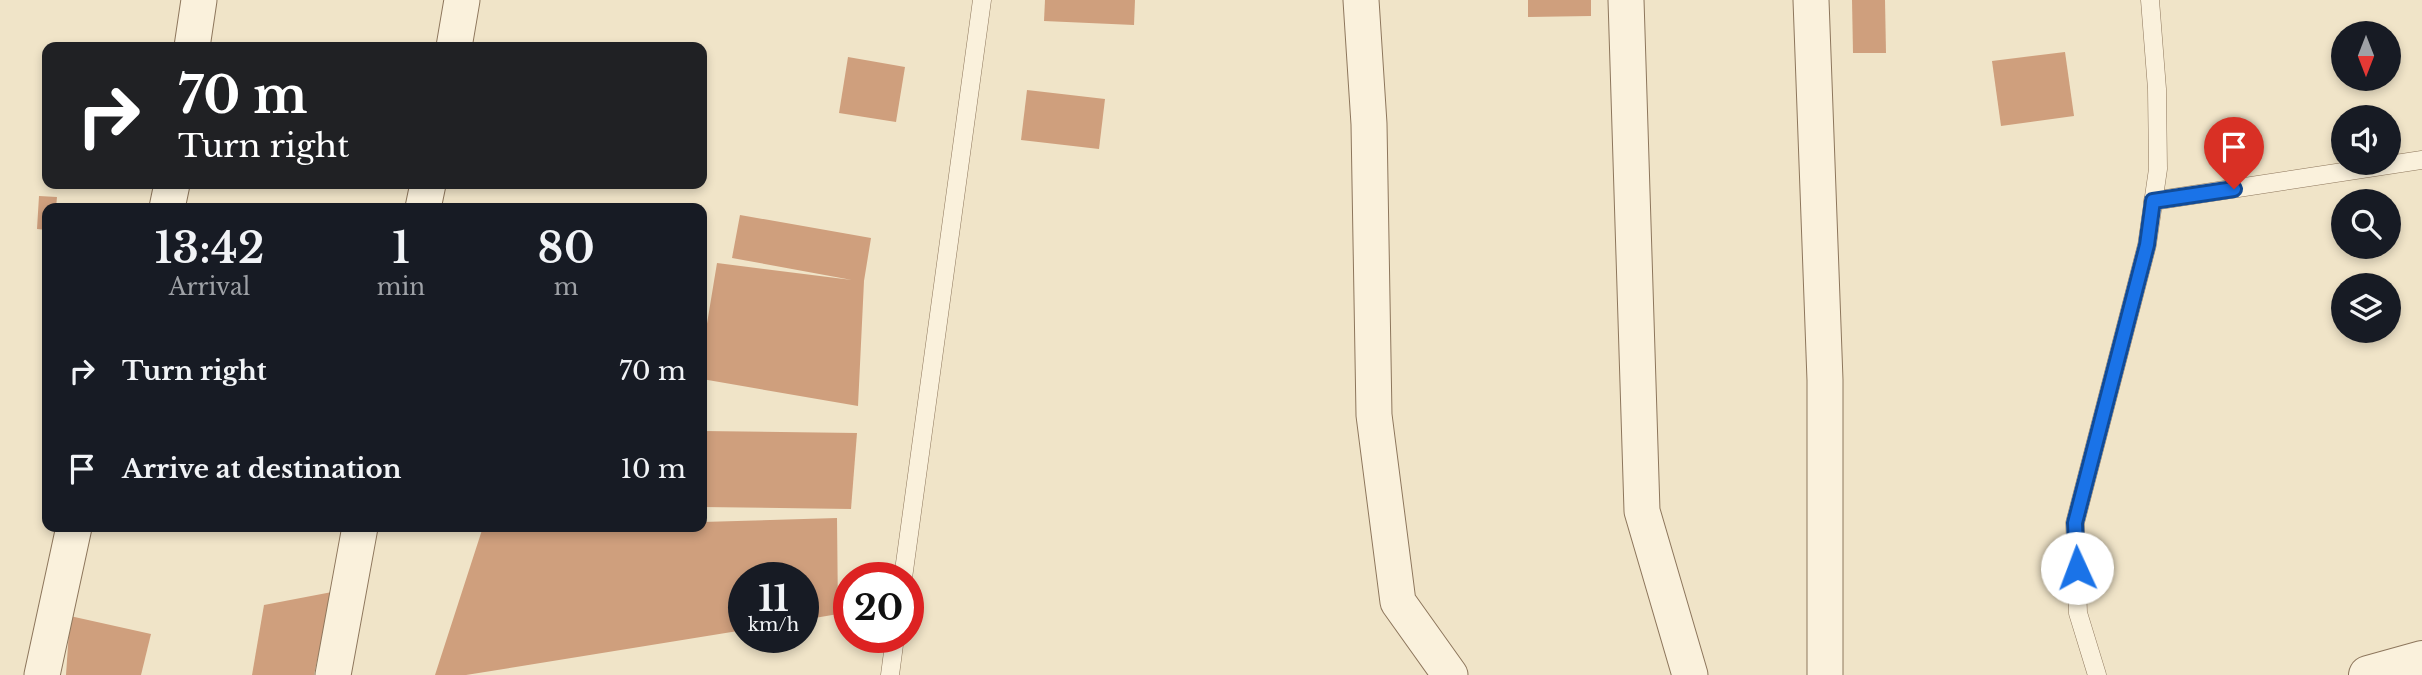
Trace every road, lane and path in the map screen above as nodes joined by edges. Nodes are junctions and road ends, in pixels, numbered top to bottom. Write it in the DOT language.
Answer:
graph roads {
  1 [pos="199,0"];
  2 [pos="462,0"];
  3 [pos="982,0"];
  4 [pos="1361,0"];
  5 [pos="1626,0"];
  6 [pos="1811,0"];
  7 [pos="2150,0"];
  8 [pos="193,42"];
  9 [pos="455,42"];
  10 [pos="2422,160"];
  11 [pos="2153,201"];
  12 [pos="73,532"];
  13 [pos="359,532"];
  14 [pos="905,562"];
  15 [pos="893,653"];
  16 [pos="2422,660"];
  17 [pos="42,675"];
  18 [pos="333,675"];
  19 [pos="890,675"];
  20 [pos="1450,675"];
  21 [pos="1690,675"];
  22 [pos="1825,675"];
  23 [pos="2097,675"];
  24 [pos="2368,675"];
  1 -- 8 [label="street"];
  2 -- 9 [label="street"];
  3 -- 14 [label="lane"];
  4 -- 20 [label="street"];
  5 -- 21 [label="street"];
  6 -- 22 [label="street"];
  7 -- 11 [label="lane"];
  10 -- 11 [label="lane"];
  11 -- 23 [label="lane"];
  12 -- 17 [label="street"];
  13 -- 18 [label="street"];
  15 -- 19 [label="lane"];
  16 -- 24 [label="street"];
}
